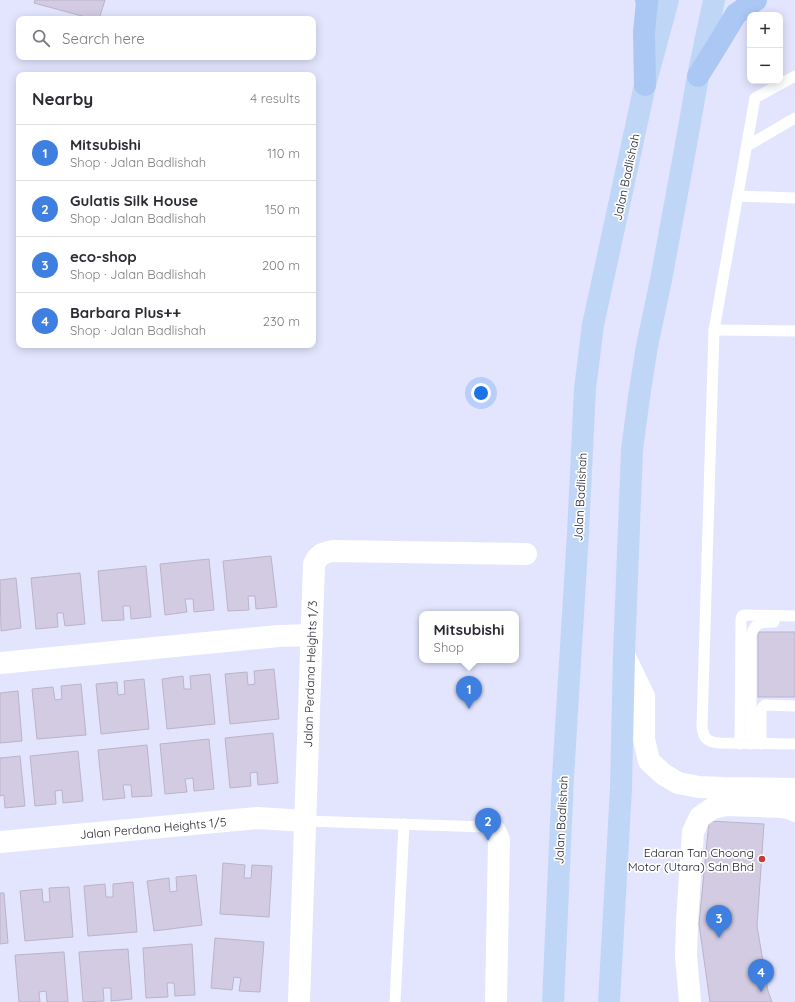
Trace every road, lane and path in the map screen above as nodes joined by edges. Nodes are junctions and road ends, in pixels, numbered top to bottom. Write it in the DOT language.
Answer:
graph roads {
  1 [pos="646,0"];
  2 [pos="668,0"];
  3 [pos="714,0"];
  4 [pos="756,0"];
  5 [pos="698,76"];
  6 [pos="795,76"];
  7 [pos="645,86"];
  8 [pos="795,118"];
  9 [pos="747,146"];
  10 [pos="738,196"];
  11 [pos="795,198"];
  12 [pos="714,330"];
  13 [pos="795,331"];
  14 [pos="526,554"];
  15 [pos="795,616"];
  16 [pos="795,622"];
  17 [pos="312,635"];
  18 [pos="624,655"];
  19 [pos="0,663"];
  20 [pos="795,706"];
  21 [pos="750,744"];
  22 [pos="795,744"];
  23 [pos="795,789"];
  24 [pos="724,796"];
  25 [pos="795,811"];
  26 [pos="306,821"];
  27 [pos="404,824"];
  28 [pos="495,831"];
  29 [pos="0,842"];
  30 [pos="300,1002"];
  31 [pos="395,1002"];
  32 [pos="496,1002"];
  33 [pos="553,1002"];
  34 [pos="609,1002"];
  35 [pos="690,1002"];
  1 -- 7 [label="highway"];
  2 -- 7 [label="main road, Jalan Badlishah"];
  3 -- 5 [label="main road"];
  4 -- 5 [label="highway"];
  5 -- 18 [label="main road"];
  6 -- 9 [label="lane"];
  7 -- 33 [label="main road, Jalan Badlishah"];
  8 -- 9 [label="lane"];
  9 -- 10 [label="lane"];
  10 -- 11 [label="lane"];
  10 -- 12 [label="lane"];
  12 -- 13 [label="lane"];
  12 -- 21 [label="lane"];
  14 -- 17 [label="street, Jalan Perdana Heights 1/3"];
  15 -- 21 [label="lane"];
  16 -- 21 [label="lane"];
  17 -- 19 [label="street"];
  17 -- 26 [label="street, Jalan Perdana Heights 1/3"];
  18 -- 24 [label="street"];
  18 -- 34 [label="main road"];
  20 -- 21 [label="lane"];
  21 -- 22 [label="lane"];
  23 -- 24 [label="street"];
  24 -- 25 [label="street"];
  24 -- 35 [label="street"];
  26 -- 27 [label="lane"];
  26 -- 29 [label="street, Jalan Perdana Heights 1/5"];
  26 -- 30 [label="street, Jalan Perdana Heights 1/3"];
  27 -- 28 [label="lane"];
  27 -- 31 [label="lane"];
  28 -- 32 [label="street"];
}
